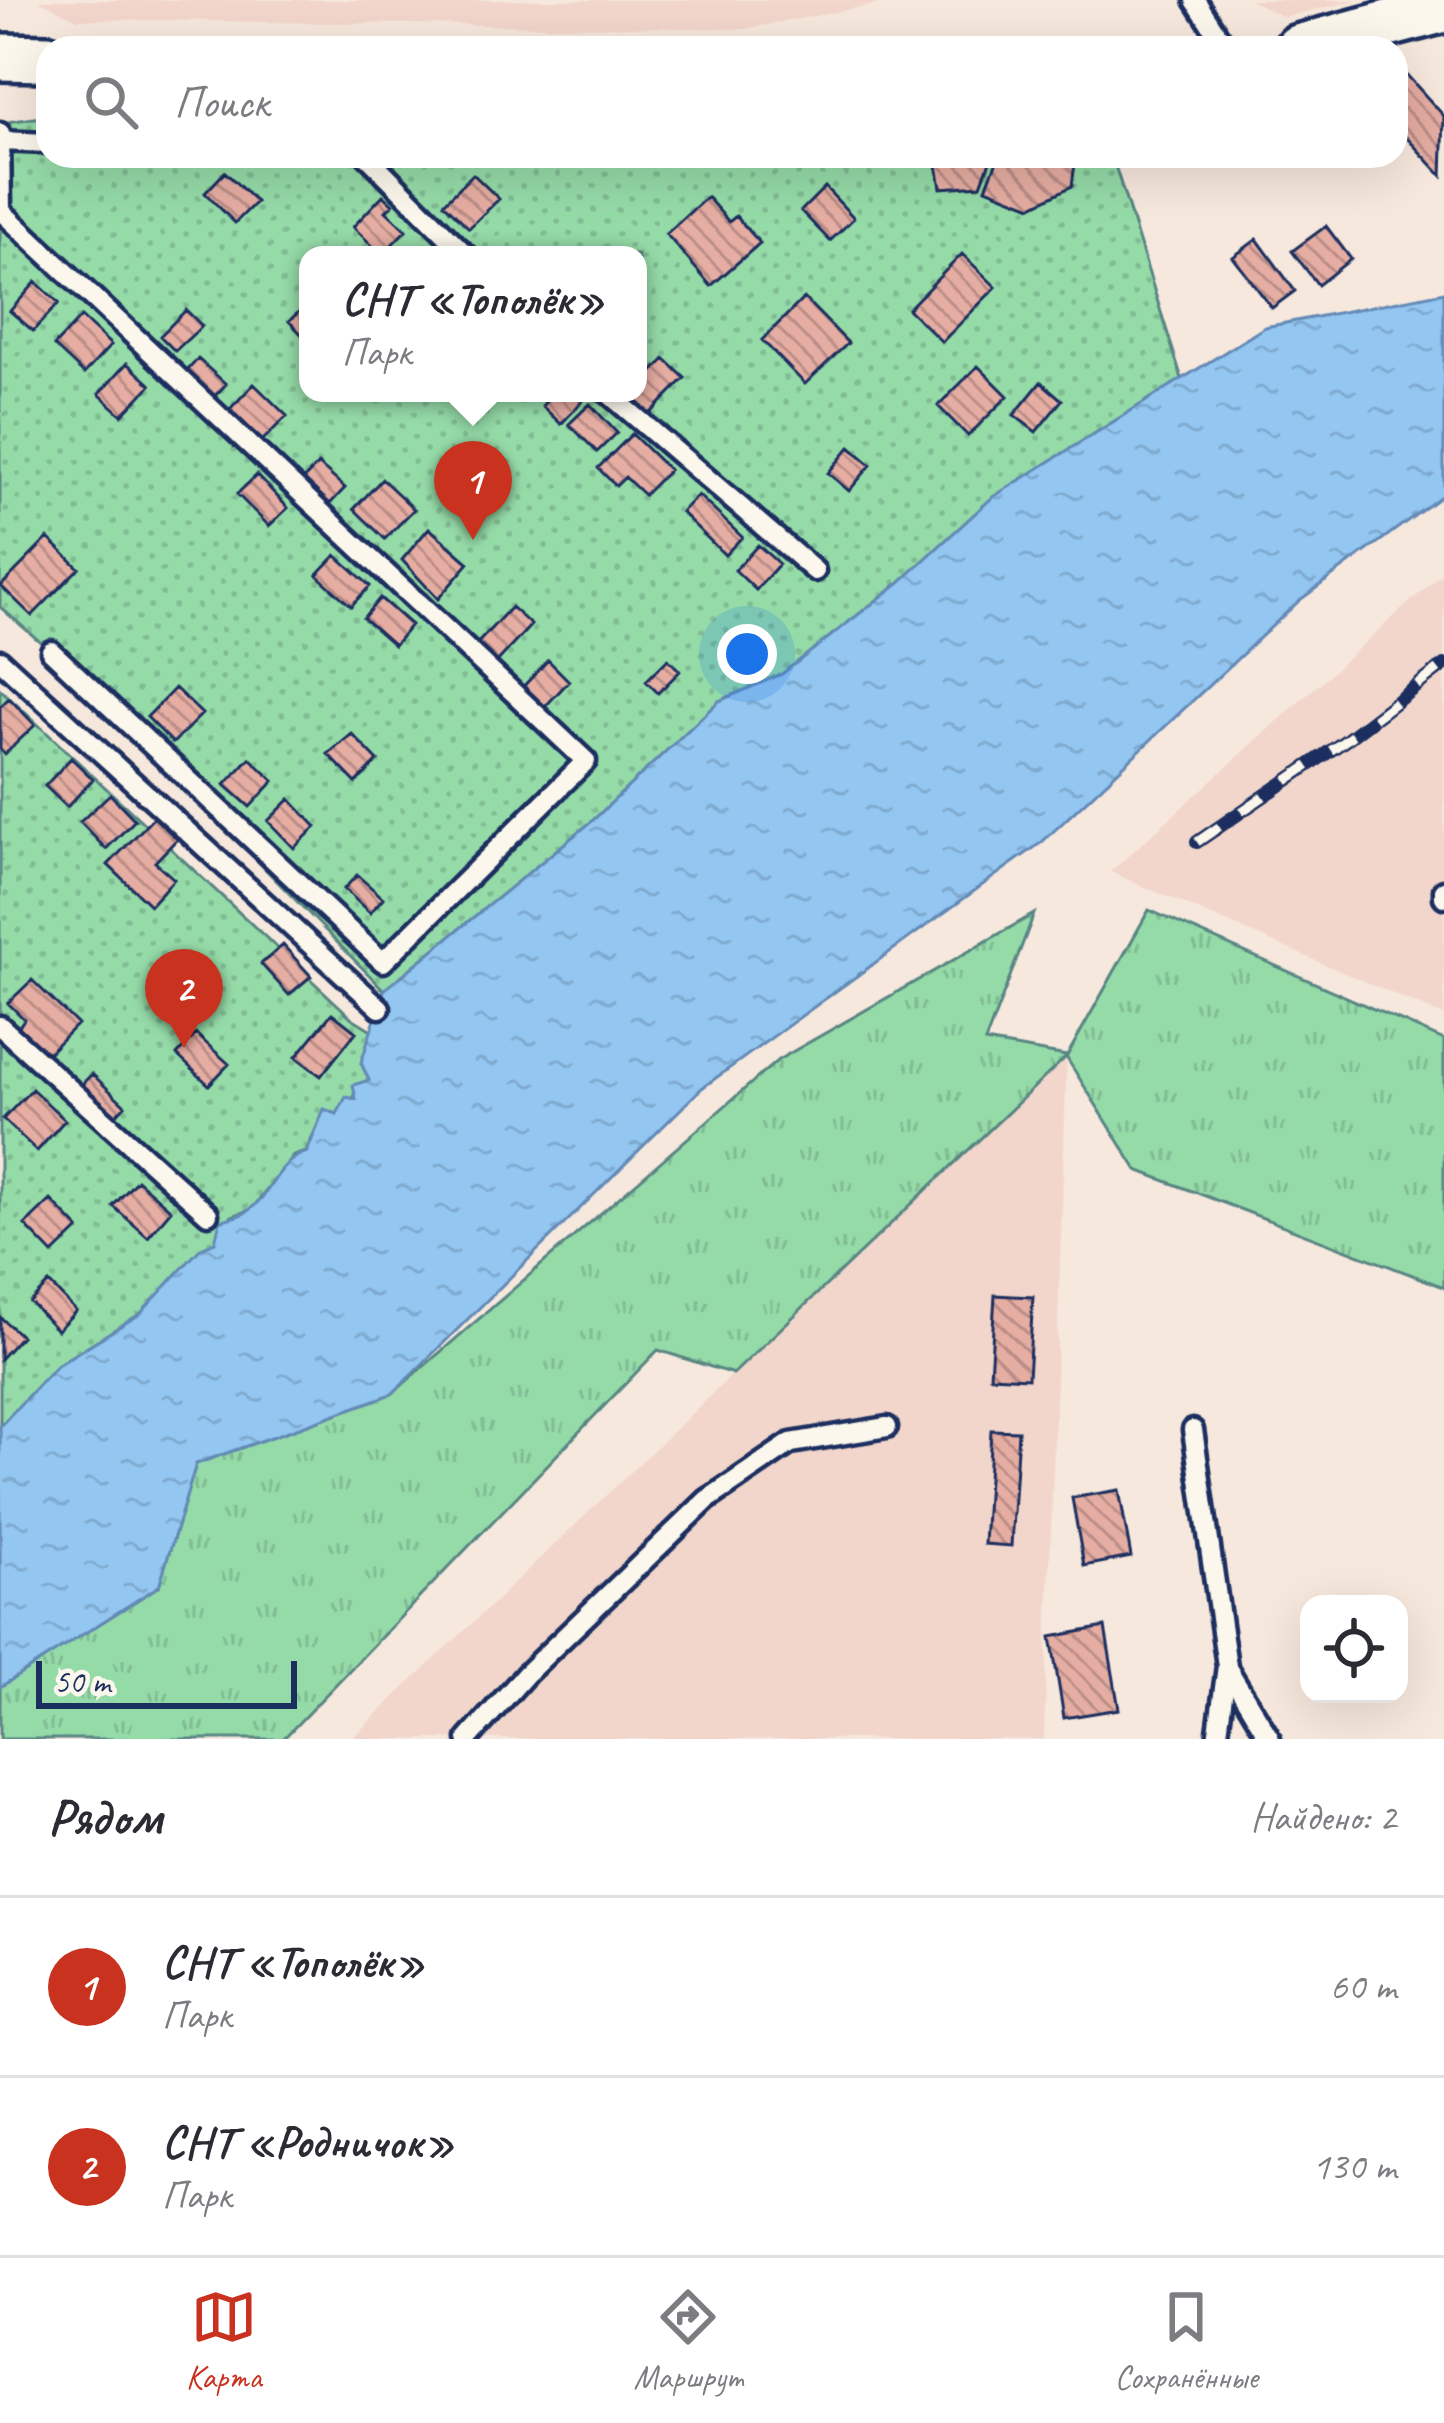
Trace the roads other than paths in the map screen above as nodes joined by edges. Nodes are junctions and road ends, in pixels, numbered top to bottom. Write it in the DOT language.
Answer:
graph roads {
  1 [pos="1196,0"];
  2 [pos="1444,9"];
  3 [pos="1218,36"];
  4 [pos="1343,36"];
  5 [pos="0,58"];
  6 [pos="36,58"];
  7 [pos="0,137"];
  8 [pos="36,142"];
  9 [pos="379,168"];
  10 [pos="457,246"];
  11 [pos="618,402"];
  12 [pos="815,571"];
  13 [pos="51,651"];
  14 [pos="0,660"];
  15 [pos="380,1008"];
  16 [pos="0,1026"];
  17 [pos="208,1214"];
  18 [pos="887,1427"];
  19 [pos="1193,1430"];
  20 [pos="1227,1666"];
  21 [pos="469,1739"];
  22 [pos="1217,1739"];
  23 [pos="1270,1739"];
  1 -- 3 [label="lane"];
  2 -- 4 [label="street"];
  5 -- 6 [label="street"];
  7 -- 8 [label="lane"];
  7 -- 13 [label="lane"];
  9 -- 10 [label="lane"];
  11 -- 12 [label="lane"];
  14 -- 15 [label="lane"];
  16 -- 17 [label="lane"];
  18 -- 21 [label="lane"];
  19 -- 20 [label="lane"];
  20 -- 22 [label="lane"];
  20 -- 23 [label="lane"];
}
